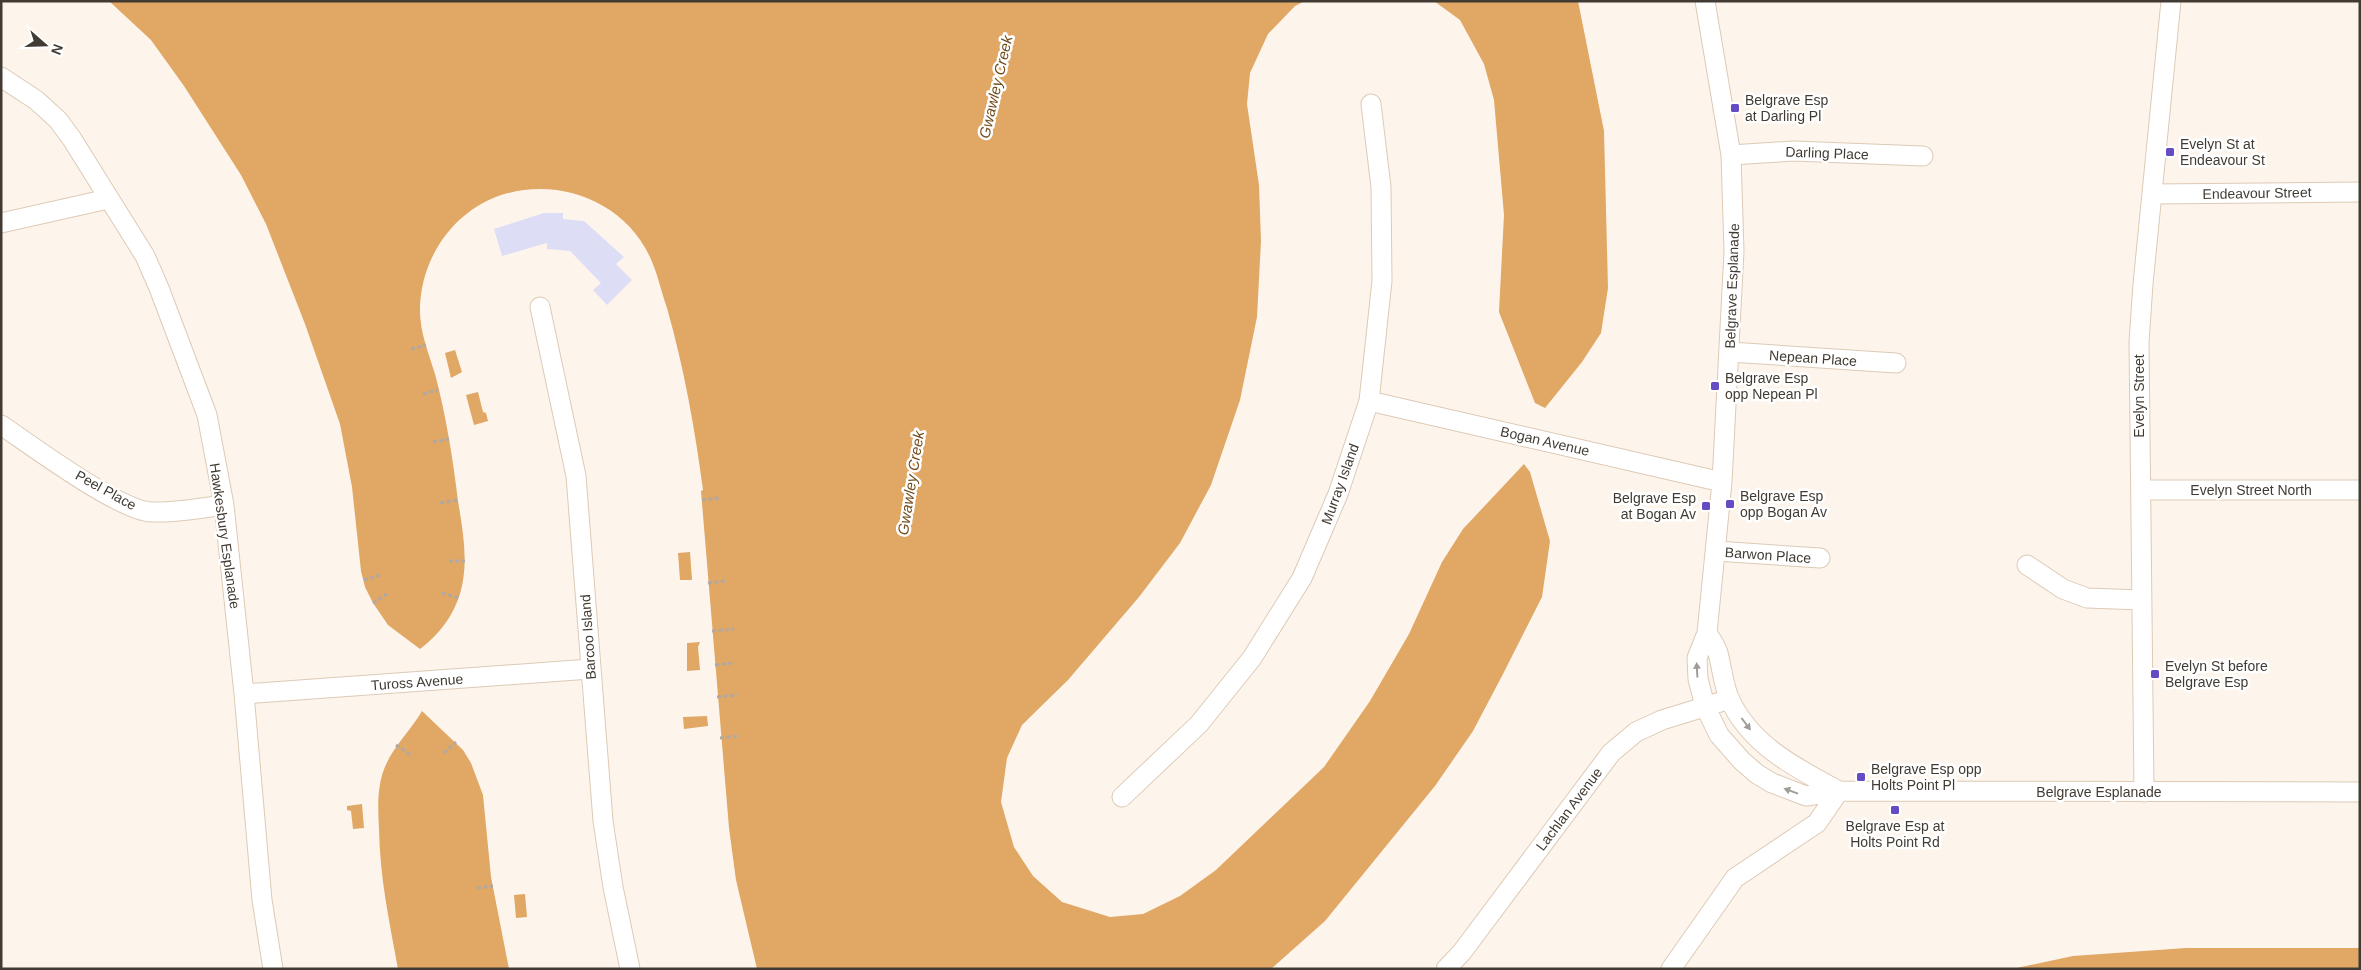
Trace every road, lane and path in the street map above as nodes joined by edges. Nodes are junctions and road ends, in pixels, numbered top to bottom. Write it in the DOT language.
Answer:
graph roads {
  1 [pos="1705,1"];
  2 [pos="2172,1"];
  3 [pos="1,77"];
  4 [pos="1371,104"];
  5 [pos="1731,156"];
  6 [pos="1923,156"];
  7 [pos="2360,192"];
  8 [pos="2153,194"];
  9 [pos="108,198"];
  10 [pos="1,223"];
  11 [pos="540,307"];
  12 [pos="426,345"];
  13 [pos="411,349"];
  14 [pos="1730,352"];
  15 [pos="1896,362"];
  16 [pos="438,390"];
  17 [pos="423,394"];
  18 [pos="1369,401"];
  19 [pos="1,425"];
  20 [pos="449,439"];
  21 [pos="433,442"];
  22 [pos="1722,482"];
  23 [pos="2142,490"];
  24 [pos="2360,490"];
  25 [pos="720,498"];
  26 [pos="458,500"];
  27 [pos="702,500"];
  28 [pos="440,503"];
  29 [pos="224,505"];
  30 [pos="1716,551"];
  31 [pos="1820,558"];
  32 [pos="465,560"];
  33 [pos="448,561"];
  34 [pos="2027,566"];
  35 [pos="380,575"];
  36 [pos="364,580"];
  37 [pos="725,581"];
  38 [pos="708,583"];
  39 [pos="442,593"];
  40 [pos="387,594"];
  41 [pos="459,598"];
  42 [pos="2142,600"];
  43 [pos="372,603"];
  44 [pos="734,629"];
  45 [pos="712,631"];
  46 [pos="1707,633"];
  47 [pos="733,663"];
  48 [pos="715,665"];
  49 [pos="590,669"];
  50 [pos="244,694"];
  51 [pos="737,695"];
  52 [pos="717,697"];
  53 [pos="1730,698"];
  54 [pos="1705,706"];
  55 [pos="739,736"];
  56 [pos="720,738"];
  57 [pos="456,742"];
  58 [pos="396,745"];
  59 [pos="444,752"];
  60 [pos="411,755"];
  61 [pos="1839,791"];
  62 [pos="2144,792"];
  63 [pos="2360,792"];
  64 [pos="1122,797"];
  65 [pos="493,886"];
  66 [pos="476,888"];
  67 [pos="273,969"];
  68 [pos="630,969"];
  69 [pos="1446,969"];
  70 [pos="1671,969"];
  1 -- 5 [label="street, Belgrave Esplanade"];
  2 -- 8 [label="street, Evelyn Street"];
  3 -- 9 [label="street, Hawkesbury Esplanade"];
  4 -- 18 [label="street, Murray Island"];
  5 -- 6 [label="street, Darling Place"];
  5 -- 14 [label="street, Belgrave Esplanade"];
  7 -- 8 [label="street, Endeavour Street"];
  8 -- 23 [label="street, Evelyn Street"];
  9 -- 10 [label="street"];
  9 -- 29 [label="street, Hawkesbury Esplanade"];
  11 -- 49 [label="street, Barcoo Island"];
  12 -- 13 [label="path"];
  14 -- 15 [label="street, Nepean Place"];
  14 -- 22 [label="street, Belgrave Esplanade"];
  16 -- 17 [label="path"];
  18 -- 22 [label="street, Bogan Avenue"];
  18 -- 64 [label="street, Murray Island"];
  19 -- 29 [label="street, Peel Place"];
  20 -- 21 [label="path"];
  22 -- 30 [label="street, Belgrave Esplanade"];
  23 -- 24 [label="street, Evelyn Street North"];
  23 -- 42 [label="street, Evelyn Street"];
  25 -- 27 [label="path"];
  26 -- 28 [label="path"];
  29 -- 50 [label="street, Hawkesbury Esplanade"];
  30 -- 31 [label="street, Barwon Place"];
  30 -- 46 [label="street, Belgrave Esplanade"];
  32 -- 33 [label="path"];
  34 -- 42 [label="street"];
  35 -- 36 [label="path"];
  37 -- 38 [label="path"];
  39 -- 41 [label="path"];
  40 -- 43 [label="path"];
  42 -- 62 [label="street, Evelyn Street"];
  44 -- 45 [label="path"];
  46 -- 53 [label="street, Belgrave Esplanade"];
  54 -- 46 [label="street, Belgrave Esplanade, one-way"];
  47 -- 48 [label="path"];
  49 -- 50 [label="street, Tuross Avenue"];
  49 -- 68 [label="street, Barcoo Island"];
  50 -- 67 [label="street, Hawkesbury Esplanade"];
  51 -- 52 [label="path"];
  53 -- 54 [label="street, Lachlan Avenue"];
  53 -- 61 [label="street, Belgrave Esplanade, one-way"];
  61 -- 54 [label="street, Belgrave Esplanade, one-way"];
  54 -- 69 [label="street, Lachlan Avenue"];
  55 -- 56 [label="path"];
  57 -- 59 [label="path"];
  58 -- 60 [label="path"];
  61 -- 62 [label="street, Belgrave Esplanade"];
  61 -- 70 [label="street"];
  62 -- 63 [label="street, Belgrave Esplanade"];
  65 -- 66 [label="path"];
}
